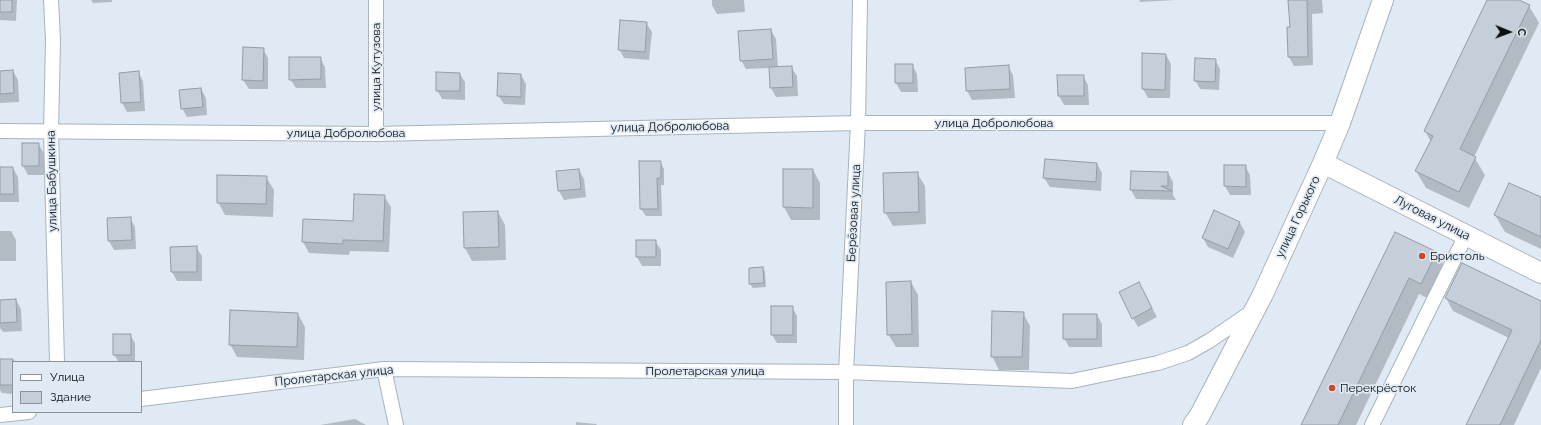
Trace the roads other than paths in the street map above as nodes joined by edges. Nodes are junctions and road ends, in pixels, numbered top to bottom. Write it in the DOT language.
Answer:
graph roads {
  1 [pos="51,0"];
  2 [pos="376,0"];
  3 [pos="860,0"];
  4 [pos="1383,0"];
  5 [pos="858,123"];
  6 [pos="1340,123"];
  7 [pos="0,131"];
  8 [pos="50,132"];
  9 [pos="376,134"];
  10 [pos="1324,163"];
  11 [pos="1466,235"];
  12 [pos="1541,273"];
  13 [pos="1255,310"];
  14 [pos="57,361"];
  15 [pos="384,369"];
  16 [pos="846,372"];
  17 [pos="142,399"];
  18 [pos="19,413"];
  19 [pos="0,415"];
  20 [pos="396,425"];
  21 [pos="846,425"];
  22 [pos="1193,425"];
  23 [pos="1372,425"];
  1 -- 8 [label="street, улица Бабушкина"];
  2 -- 9 [label="street, улица Кутузова"];
  3 -- 5 [label="street, Берёзовая улица"];
  4 -- 6 [label="main road, улица Горького"];
  5 -- 6 [label="street, улица Добролюбова"];
  5 -- 9 [label="street, улица Добролюбова"];
  5 -- 16 [label="street, Берёзовая улица"];
  6 -- 10 [label="main road, улица Горького"];
  7 -- 8 [label="street, улица Добролюбова"];
  8 -- 9 [label="street, улица Добролюбова"];
  8 -- 14 [label="street, улица Бабушкина"];
  10 -- 11 [label="main road, Луговая улица"];
  10 -- 13 [label="main road, улица Горького"];
  11 -- 12 [label="main road, Луговая улица"];
  11 -- 23 [label="street"];
  13 -- 16 [label="street, Пролетарская улица"];
  13 -- 22 [label="main road, улица Горького"];
  15 -- 16 [label="street, Пролетарская улица"];
  15 -- 17 [label="street, Пролетарская улица"];
  15 -- 20 [label="street"];
  16 -- 21 [label="street, Берёзовая улица"];
  18 -- 19 [label="street"];
}
